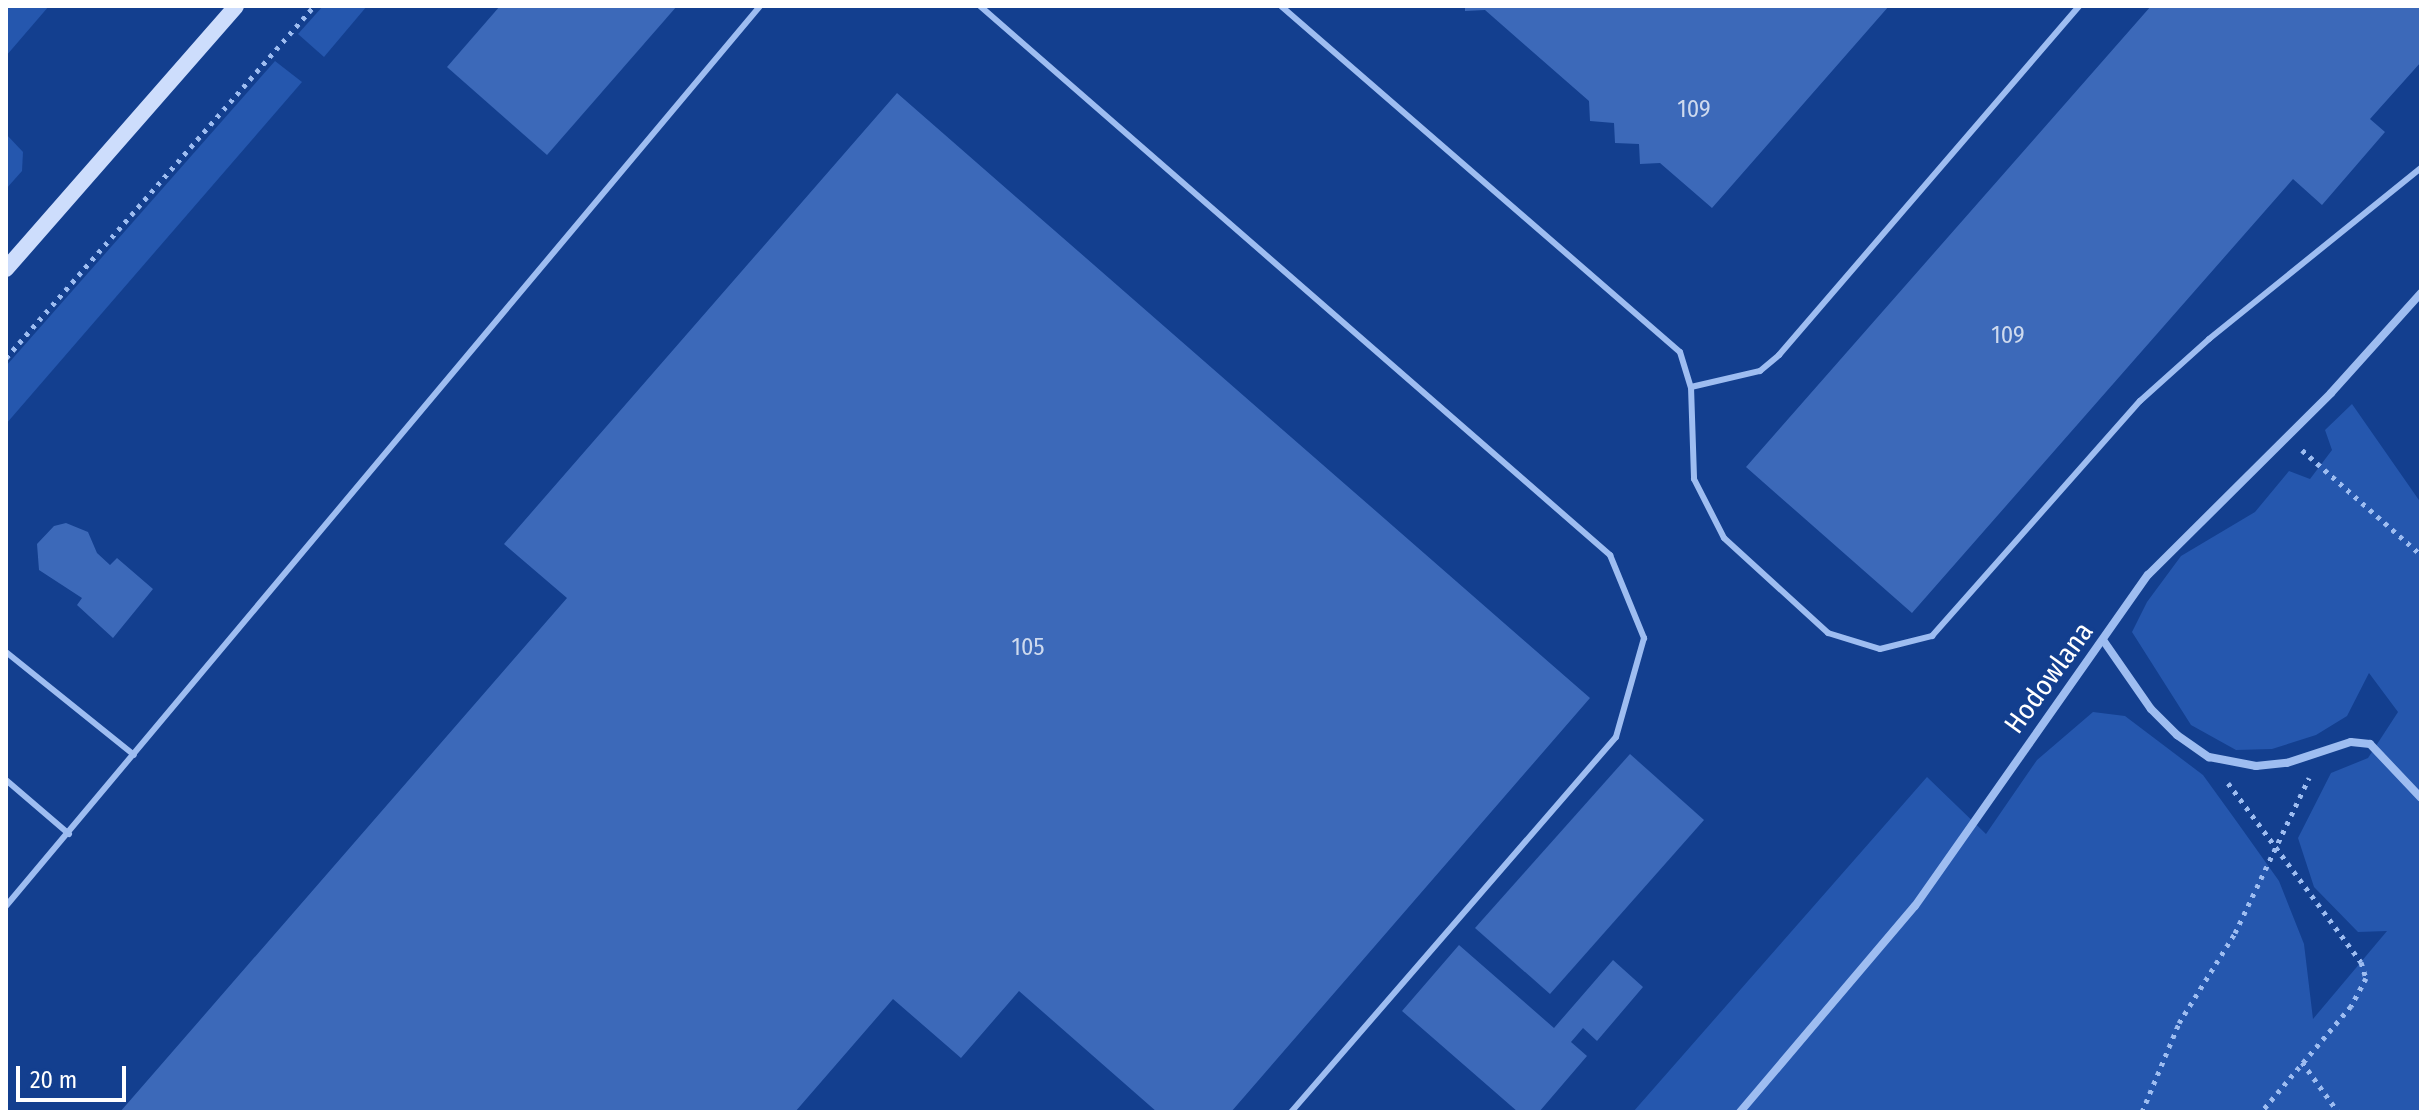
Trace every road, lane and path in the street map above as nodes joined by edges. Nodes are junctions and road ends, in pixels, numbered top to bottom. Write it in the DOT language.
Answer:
graph roads {
  1 [pos="236,6"];
  2 [pos="314,6"];
  3 [pos="760,6"];
  4 [pos="980,6"];
  5 [pos="1281,6"];
  6 [pos="2079,6"];
  7 [pos="2421,168"];
  8 [pos="6,269"];
  9 [pos="2421,293"];
  10 [pos="6,358"];
  11 [pos="1691,387"];
  12 [pos="2287,437"];
  13 [pos="2421,555"];
  14 [pos="2103,640"];
  15 [pos="6,652"];
  16 [pos="2324,749"];
  17 [pos="134,755"];
  18 [pos="2209,757"];
  19 [pos="6,780"];
  20 [pos="2421,798"];
  21 [pos="69,834"];
  22 [pos="2275,848"];
  23 [pos="6,906"];
  24 [pos="2302,1062"];
  25 [pos="1291,1112"];
  26 [pos="1740,1112"];
  27 [pos="2142,1112"];
  28 [pos="2261,1112"];
  29 [pos="2338,1112"];
  1 -- 8 [label="street"];
  2 -- 10 [label="path"];
  3 -- 17 [label="lane"];
  4 -- 25 [label="lane"];
  5 -- 11 [label="lane"];
  6 -- 11 [label="lane"];
  7 -- 11 [label="lane"];
  9 -- 12 [label="street, Hodowlana"];
  12 -- 13 [label="path"];
  12 -- 14 [label="street, Hodowlana"];
  14 -- 18 [label="street"];
  14 -- 26 [label="street, Hodowlana"];
  15 -- 17 [label="lane"];
  16 -- 18 [label="street"];
  16 -- 20 [label="street"];
  16 -- 22 [label="path"];
  17 -- 21 [label="lane"];
  18 -- 22 [label="path"];
  19 -- 21 [label="lane"];
  21 -- 23 [label="lane"];
  22 -- 24 [label="path"];
  22 -- 27 [label="path"];
  24 -- 28 [label="path"];
  24 -- 29 [label="path"];
}
